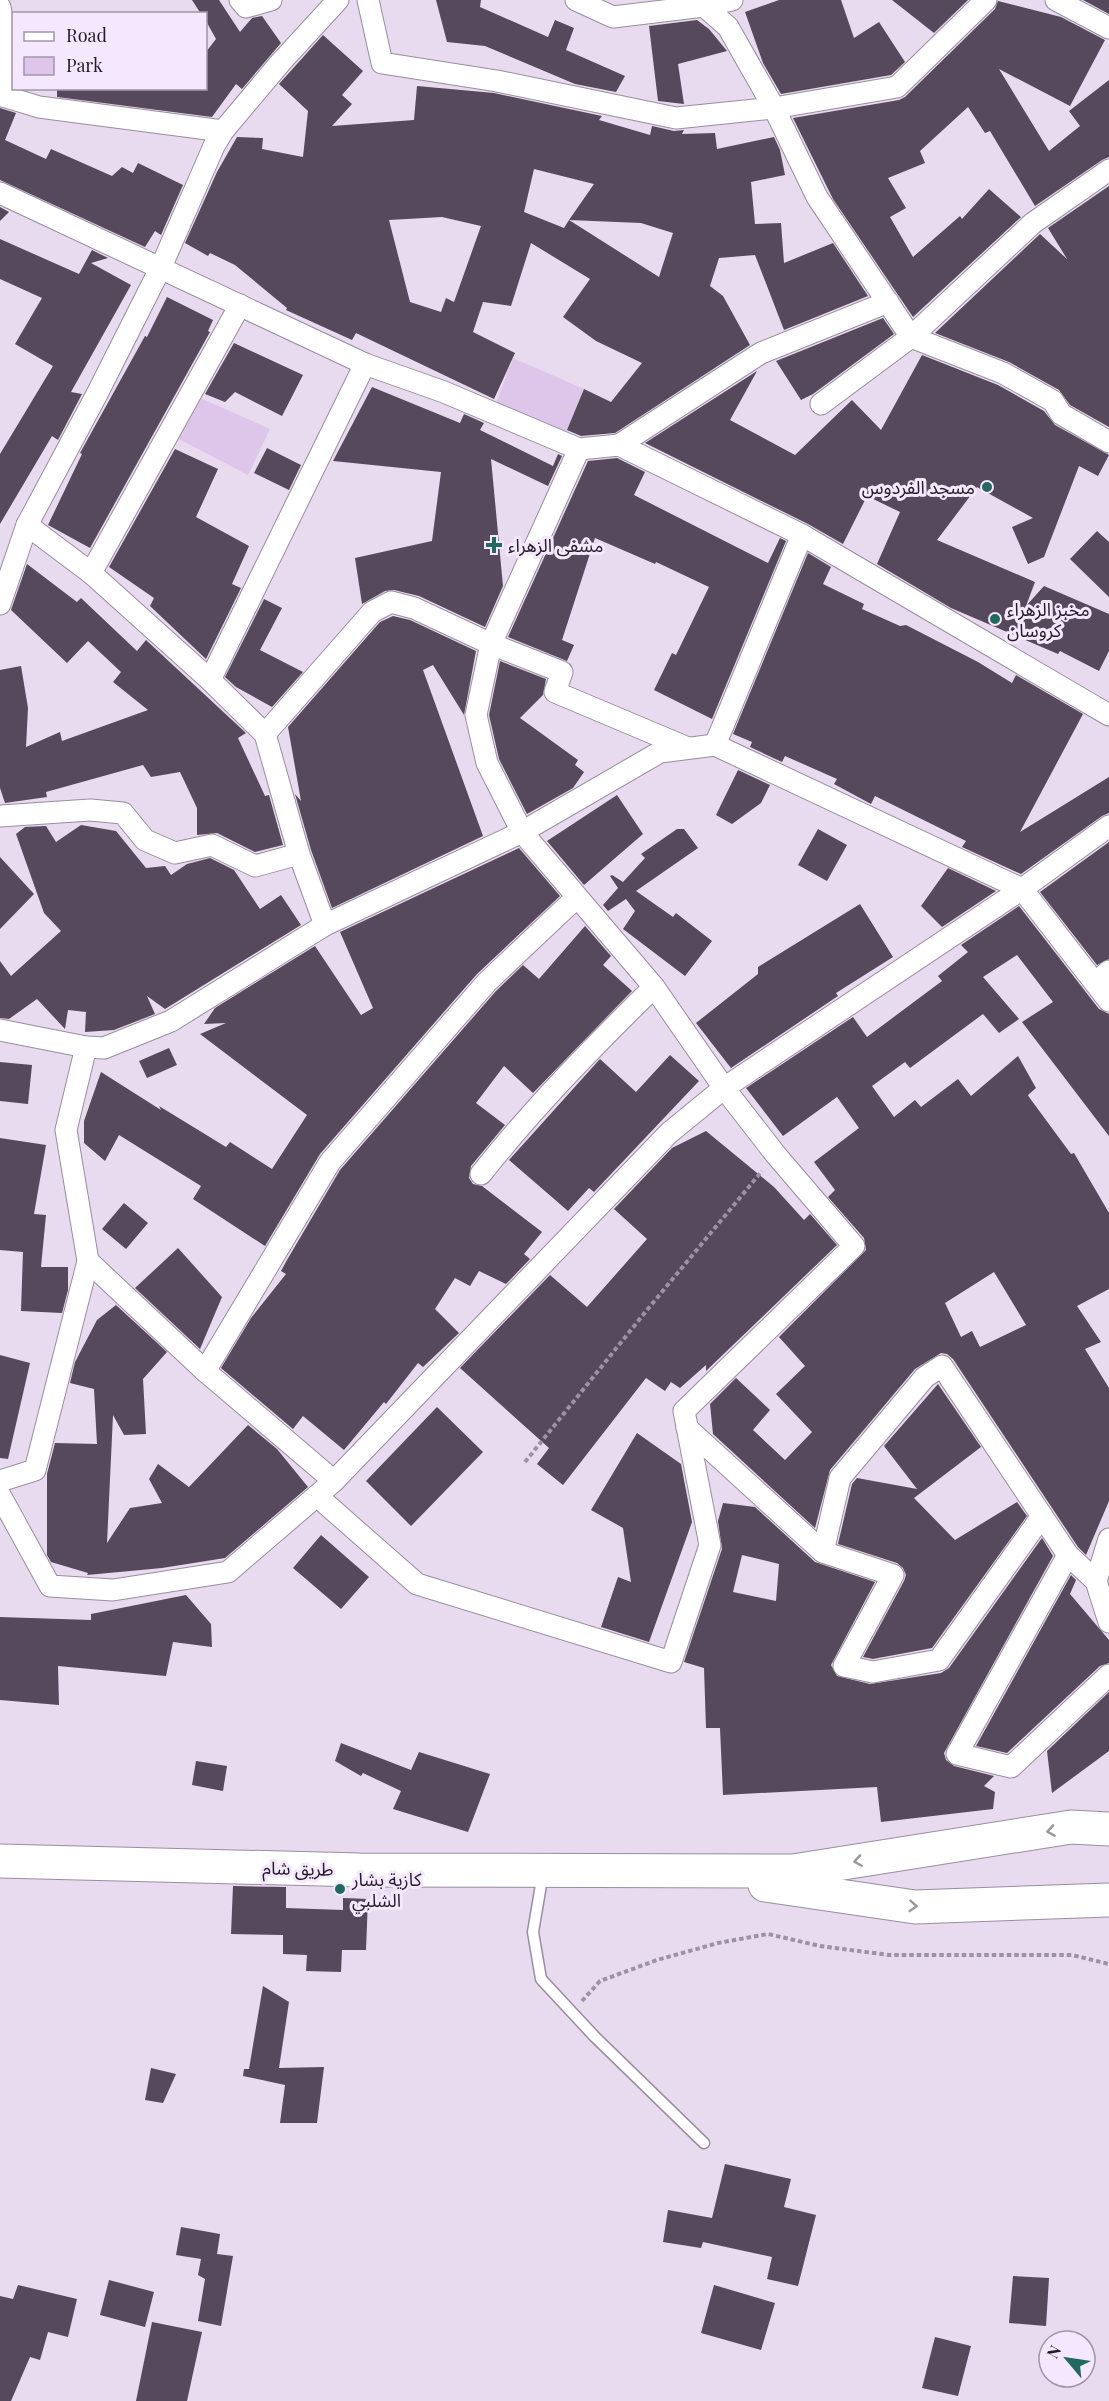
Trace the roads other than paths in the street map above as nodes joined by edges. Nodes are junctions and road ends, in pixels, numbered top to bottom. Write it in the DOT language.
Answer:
graph roads {
  1 [pos="240,0"];
  2 [pos="271,0"];
  3 [pos="338,0"];
  4 [pos="368,0"];
  5 [pos="576,0"];
  6 [pos="732,0"];
  7 [pos="986,0"];
  8 [pos="1056,0"];
  9 [pos="704,3"];
  10 [pos="0,7"];
  11 [pos="1109,28"];
  12 [pos="2,95"];
  13 [pos="774,108"];
  14 [pos="223,131"];
  15 [pos="1109,170"];
  16 [pos="0,193"];
  17 [pos="161,267"];
  18 [pos="888,302"];
  19 [pos="240,305"];
  20 [pos="912,338"];
  21 [pos="365,364"];
  22 [pos="821,404"];
  23 [pos="1109,442"];
  24 [pos="619,445"];
  25 [pos="579,449"];
  26 [pos="27,525"];
  27 [pos="802,535"];
  28 [pos="91,573"];
  29 [pos="0,602"];
  30 [pos="491,644"];
  31 [pos="210,680"];
  32 [pos="1108,711"];
  33 [pos="265,734"];
  34 [pos="715,745"];
  35 [pos="688,748"];
  36 [pos="0,816"];
  37 [pos="1109,826"];
  38 [pos="522,832"];
  39 [pos="299,854"];
  40 [pos="1022,889"];
  41 [pos="577,897"];
  42 [pos="325,925"];
  43 [pos="1102,977"];
  44 [pos="654,987"];
  45 [pos="1109,1000"];
  46 [pos="0,1030"];
  47 [pos="87,1047"];
  48 [pos="724,1088"];
  49 [pos="482,1174"];
  50 [pos="88,1261"];
  51 [pos="205,1371"];
  52 [pos="687,1428"];
  53 [pos="0,1481"];
  54 [pos="334,1481"];
  55 [pos="0,1495"];
  56 [pos="317,1496"];
  57 [pos="1042,1516"];
  58 [pos="1109,1539"];
  59 [pos="823,1552"];
  60 [pos="1068,1554"];
  61 [pos="1096,1581"];
  62 [pos="1109,1622"];
  63 [pos="1109,1675"];
  64 [pos="1109,1829"];
  65 [pos="0,1862"];
  66 [pos="543,1871"];
  67 [pos="668,1872"];
  68 [pos="1109,1900"];
  69 [pos="704,2143"];
  1 -- 2 [label="street"];
  3 -- 14 [label="street"];
  4 -- 13 [label="street"];
  5 -- 9 [label="street"];
  6 -- 9 [label="street"];
  7 -- 13 [label="street"];
  8 -- 11 [label="street"];
  9 -- 13 [label="street"];
  10 -- 12 [label="street"];
  12 -- 14 [label="street"];
  13 -- 18 [label="street"];
  14 -- 17 [label="street"];
  15 -- 20 [label="street"];
  16 -- 17 [label="street"];
  17 -- 19 [label="street"];
  17 -- 26 [label="street"];
  18 -- 20 [label="street"];
  18 -- 24 [label="street"];
  19 -- 21 [label="street"];
  19 -- 28 [label="street"];
  20 -- 22 [label="street"];
  20 -- 23 [label="street"];
  21 -- 25 [label="street"];
  21 -- 31 [label="street"];
  24 -- 25 [label="street"];
  24 -- 27 [label="street"];
  25 -- 30 [label="street"];
  26 -- 28 [label="street"];
  26 -- 29 [label="street"];
  27 -- 32 [label="street"];
  27 -- 34 [label="street"];
  28 -- 31 [label="street"];
  30 -- 33 [label="street"];
  30 -- 35 [label="street"];
  30 -- 38 [label="street"];
  31 -- 33 [label="street"];
  33 -- 39 [label="street"];
  34 -- 35 [label="street"];
  34 -- 40 [label="street"];
  35 -- 38 [label="street"];
  36 -- 39 [label="street"];
  37 -- 40 [label="street"];
  38 -- 41 [label="street"];
  38 -- 42 [label="street"];
  39 -- 42 [label="street"];
  40 -- 43 [label="street"];
  40 -- 48 [label="street"];
  41 -- 44 [label="street"];
  41 -- 51 [label="street"];
  42 -- 47 [label="street"];
  43 -- 45 [label="street"];
  44 -- 48 [label="street"];
  44 -- 49 [label="street"];
  46 -- 47 [label="street"];
  47 -- 50 [label="street"];
  48 -- 52 [label="street"];
  48 -- 54 [label="street"];
  50 -- 51 [label="street"];
  50 -- 53 [label="street"];
  51 -- 54 [label="street"];
  52 -- 56 [label="street"];
  52 -- 59 [label="street"];
  54 -- 56 [label="street"];
  55 -- 56 [label="street"];
  57 -- 59 [label="street"];
  57 -- 59 [label="street"];
  57 -- 60 [label="street"];
  58 -- 61 [label="street"];
  60 -- 61 [label="street"];
  60 -- 63 [label="street"];
  61 -- 62 [label="street"];
  64 -- 67 [label="main road, one-way"];
  65 -- 66 [label="main road, طريق شام"];
  66 -- 67 [label="main road, طريق شام"];
  66 -- 69 [label="lane"];
  67 -- 68 [label="main road, one-way"];
}
